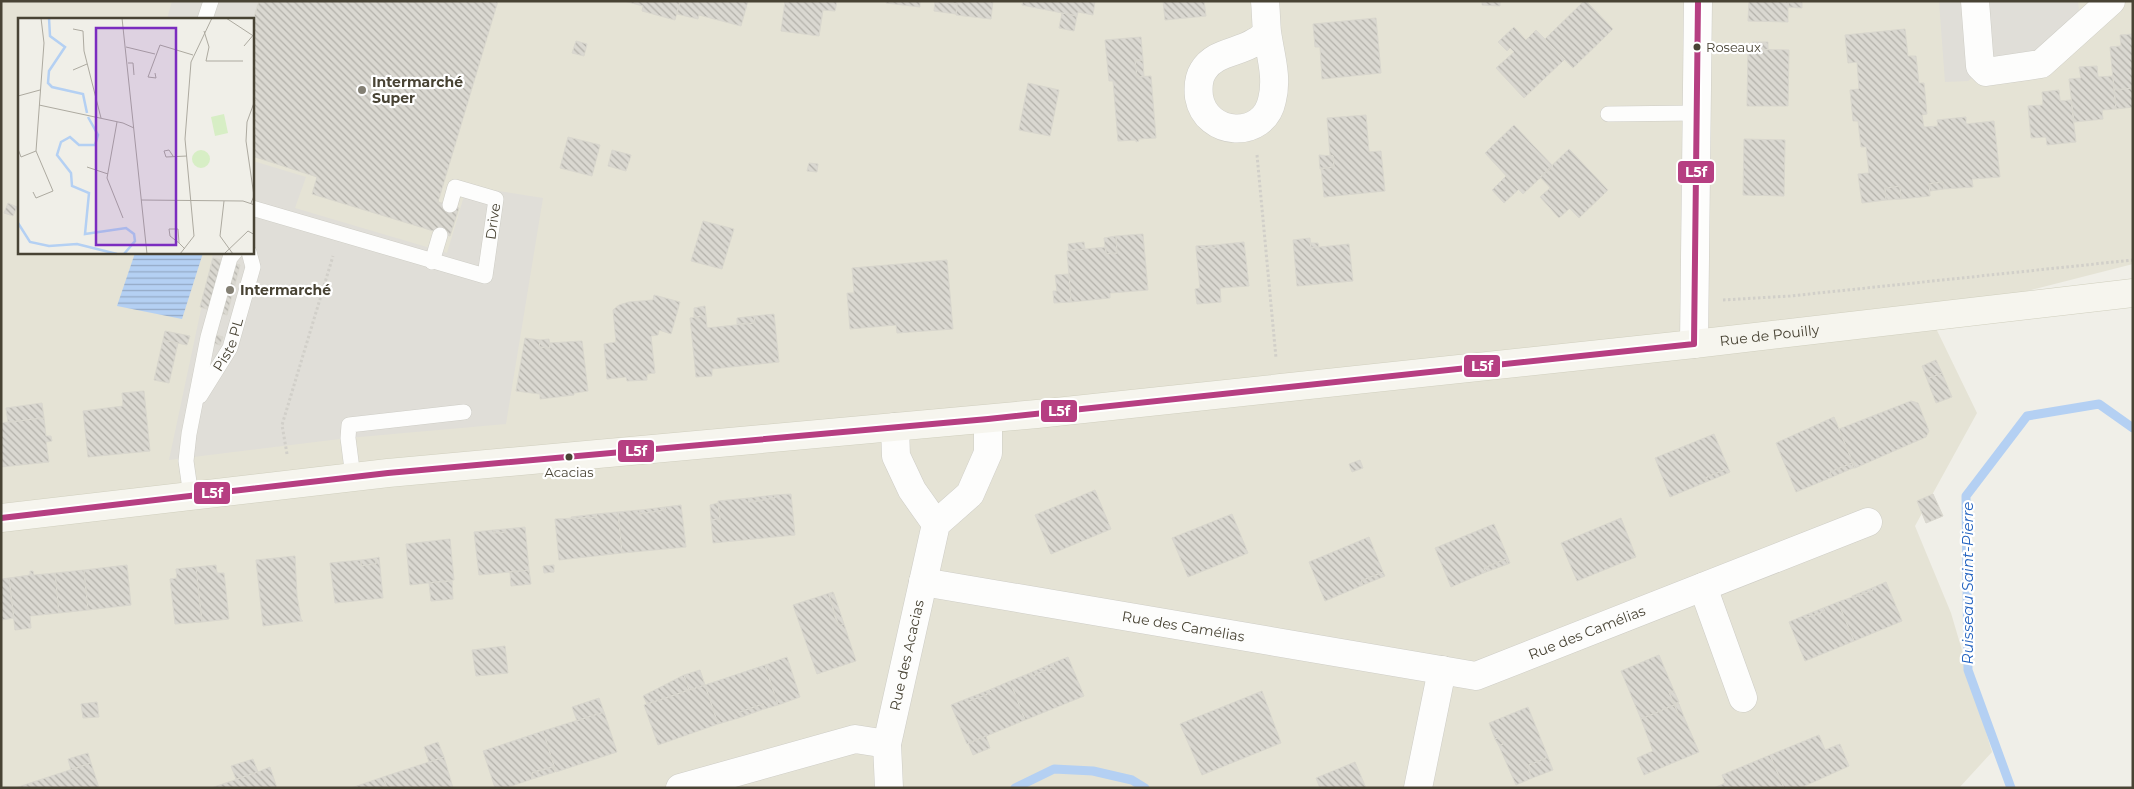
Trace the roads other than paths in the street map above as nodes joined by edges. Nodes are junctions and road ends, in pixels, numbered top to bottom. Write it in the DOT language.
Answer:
graph roads {
  1 [pos="211,1"];
  2 [pos="1265,1"];
  3 [pos="1698,1"];
  4 [pos="1975,1"];
  5 [pos="2112,1"];
  6 [pos="206,18"];
  7 [pos="1267,33"];
  8 [pos="1697,113"];
  9 [pos="1608,114"];
  10 [pos="450,205"];
  11 [pos="254,212"];
  12 [pos="440,235"];
  13 [pos="233,254"];
  14 [pos="250,254"];
  15 [pos="432,262"];
  16 [pos="2133,293"];
  17 [pos="1694,344"];
  18 [pos="195,404"];
  19 [pos="464,412"];
  20 [pos="988,419"];
  21 [pos="895,427"];
  22 [pos="353,477"];
  23 [pos="191,496"];
  24 [pos="1,518"];
  25 [pos="1868,522"];
  26 [pos="936,524"];
  27 [pos="923,582"];
  28 [pos="1703,587"];
  29 [pos="1442,670"];
  30 [pos="1743,698"];
  31 [pos="887,744"];
  32 [pos="680,788"];
  33 [pos="889,788"];
  34 [pos="1418,788"];
  1 -- 6 [label="lane"];
  2 -- 7 [label="street"];
  3 -- 8 [label="street"];
  4 -- 5 [label="street"];
  7 -- 7 [label="street"];
  8 -- 9 [label="lane"];
  8 -- 17 [label="street"];
  10 -- 15 [label="lane, Drive"];
  11 -- 15 [label="lane"];
  12 -- 15 [label="lane"];
  13 -- 18 [label="lane"];
  14 -- 18 [label="lane, Piste PL"];
  16 -- 17 [label="main road, Rue de Pouilly"];
  17 -- 20 [label="main road, Rue de Pouilly"];
  18 -- 23 [label="lane"];
  19 -- 22 [label="lane"];
  20 -- 21 [label="main road, Rue de Pouilly"];
  20 -- 26 [label="street"];
  21 -- 22 [label="main road, Rue de Pouilly"];
  21 -- 26 [label="street"];
  22 -- 23 [label="main road, Rue de Pouilly"];
  23 -- 24 [label="main road, Rue de Pouilly"];
  25 -- 28 [label="street, Rue des Camélias"];
  26 -- 27 [label="street, Rue des Acacias"];
  27 -- 29 [label="street, Rue des Camélias"];
  27 -- 31 [label="street, Rue des Acacias"];
  28 -- 29 [label="street, Rue des Camélias"];
  28 -- 30 [label="street"];
  29 -- 34 [label="street"];
  31 -- 32 [label="street"];
  31 -- 33 [label="street, Rue des Acacias"];
}
